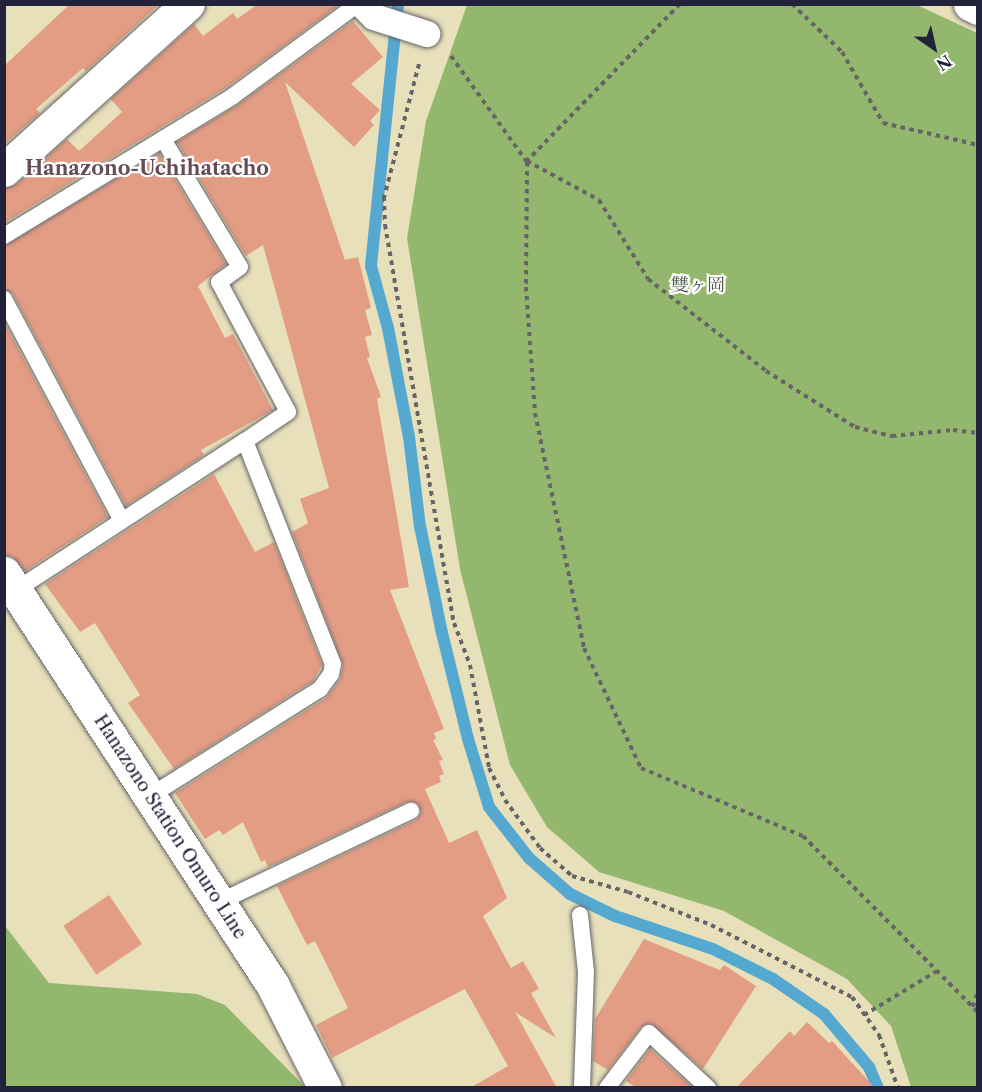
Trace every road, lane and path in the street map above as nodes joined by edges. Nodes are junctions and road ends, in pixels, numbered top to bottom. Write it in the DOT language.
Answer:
graph roads {
  1 [pos="188,4"];
  2 [pos="360,4"];
  3 [pos="680,4"];
  4 [pos="792,4"];
  5 [pos="970,4"];
  6 [pos="674,7"];
  7 [pos="978,8"];
  8 [pos="411,28"];
  9 [pos="448,52"];
  10 [pos="416,78"];
  11 [pos="163,139"];
  12 [pos="978,145"];
  13 [pos="4,170"];
  14 [pos="4,236"];
  15 [pos="4,299"];
  16 [pos="978,433"];
  17 [pos="245,441"];
  18 [pos="121,519"];
  19 [pos="10,581"];
  20 [pos="152,795"];
  21 [pos="411,811"];
  22 [pos="218,903"];
  23 [pos="580,915"];
  24 [pos="937,971"];
  25 [pos="978,991"];
  26 [pos="973,1007"];
  27 [pos="978,1012"];
  28 [pos="864,1015"];
  29 [pos="325,1088"];
  30 [pos="582,1088"];
  31 [pos="607,1088"];
  32 [pos="708,1088"];
  33 [pos="898,1088"];
  1 -- 13 [label="main road"];
  2 -- 8 [label="street"];
  2 -- 11 [label="lane"];
  3 -- 6 [label="path"];
  4 -- 12 [label="path"];
  5 -- 7 [label="main road"];
  6 -- 16 [label="path"];
  9 -- 24 [label="path"];
  10 -- 28 [label="path"];
  11 -- 14 [label="lane"];
  11 -- 17 [label="lane"];
  15 -- 18 [label="lane"];
  17 -- 18 [label="lane"];
  17 -- 20 [label="lane"];
  18 -- 19 [label="lane"];
  19 -- 20 [label="main road, Hanazono Station Omuro Line"];
  20 -- 22 [label="main road, Hanazono Station Omuro Line"];
  21 -- 22 [label="lane"];
  22 -- 29 [label="main road, Hanazono Station Omuro Line"];
  23 -- 30 [label="lane"];
  24 -- 26 [label="path"];
  24 -- 28 [label="path"];
  25 -- 26 [label="path"];
  26 -- 27 [label="path"];
  28 -- 33 [label="path"];
  31 -- 32 [label="lane"];
}
